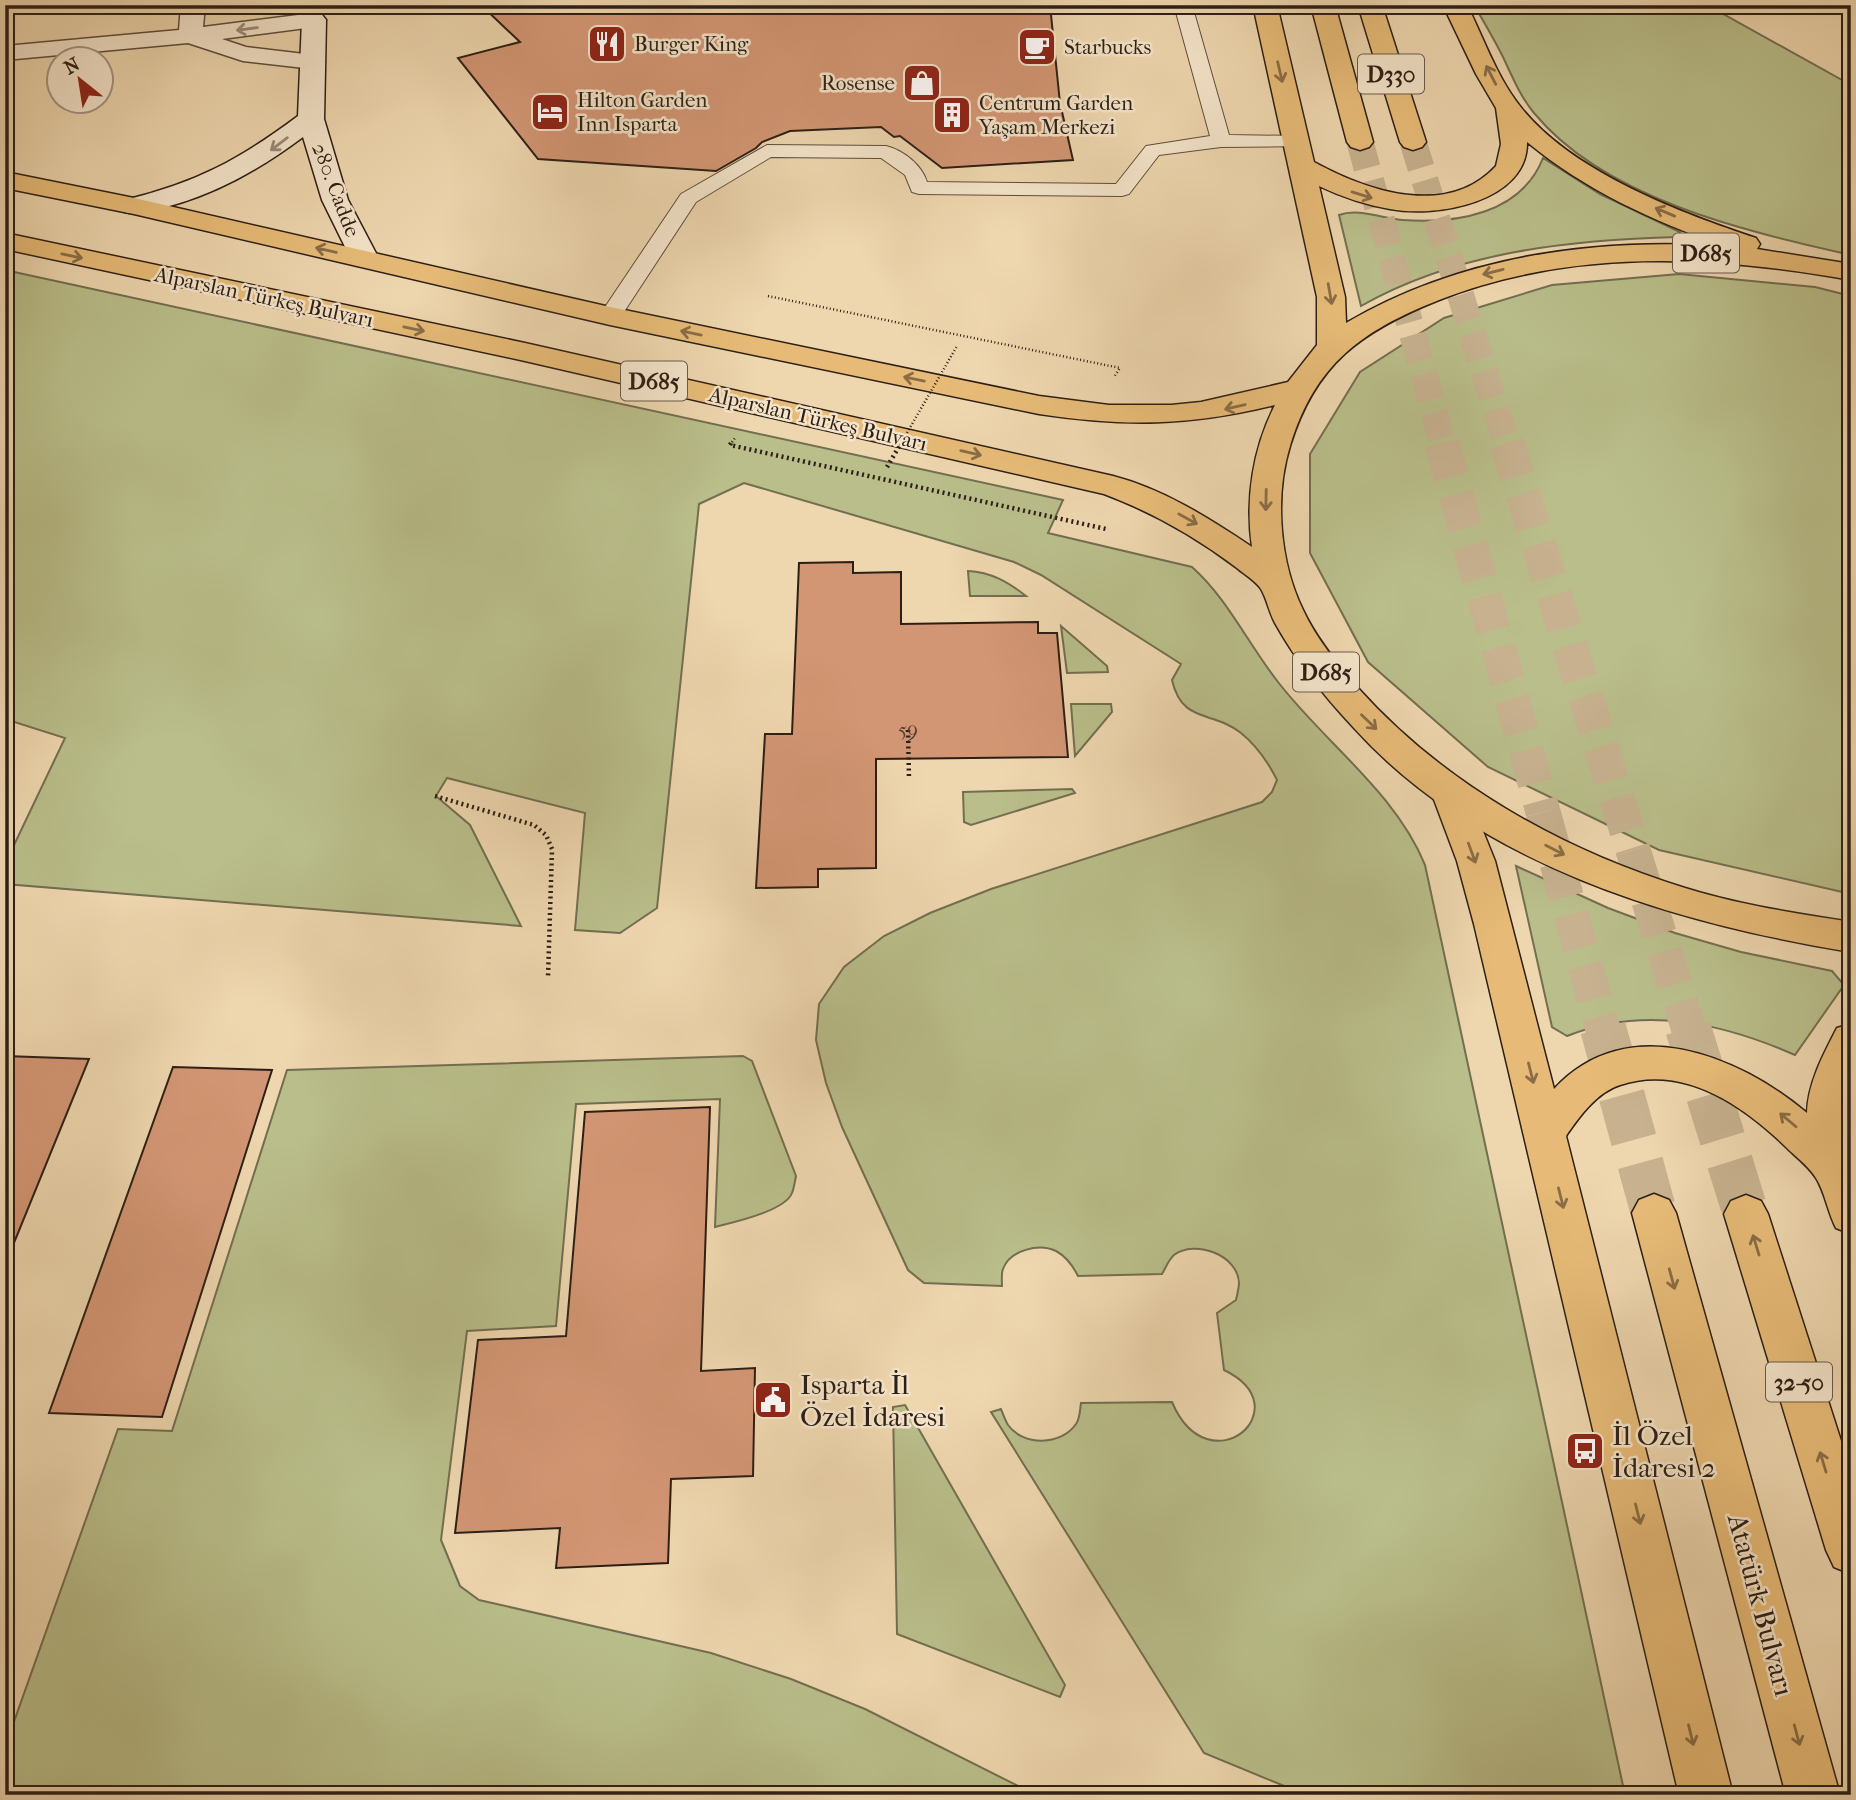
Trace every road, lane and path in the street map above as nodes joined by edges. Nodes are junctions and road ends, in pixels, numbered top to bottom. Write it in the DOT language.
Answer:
graph roads {
  1 [pos="193,5"];
  2 [pos="1183,5"];
  3 [pos="1212,5"];
  4 [pos="1265,5"];
  5 [pos="1322,5"];
  6 [pos="1370,5"];
  7 [pos="1455,5"];
  8 [pos="312,10"];
  9 [pos="190,36"];
  10 [pos="5,53"];
  11 [pos="313,62"];
  12 [pos="1508,108"];
  13 [pos="311,119"];
  14 [pos="1221,141"];
  15 [pos="1360,142"];
  16 [pos="1413,142"];
  17 [pos="1299,154"];
  18 [pos="5,180"];
  19 [pos="134,206"];
  20 [pos="5,242"];
  21 [pos="365,259"];
  22 [pos="1798,261"];
  23 [pos="1851,272"];
  24 [pos="768,296"];
  25 [pos="610,316"];
  26 [pos="1332,347"];
  27 [pos="970,349"];
  28 [pos="1113,379"];
  29 [pos="1301,388"];
  30 [pos="887,467"];
  31 [pos="1278,584"];
  32 [pos="908,730"];
  33 [pos="909,779"];
  34 [pos="1448,789"];
  35 [pos="435,796"];
  36 [pos="1851,937"];
  37 [pos="548,977"];
  38 [pos="1851,1040"];
  39 [pos="1545,1132"];
  40 [pos="1835,1169"];
  41 [pos="1654,1213"];
  42 [pos="1746,1214"];
  43 [pos="1851,1215"];
  44 [pos="1851,1550"];
  45 [pos="1706,1795"];
  46 [pos="1813,1795"];
  1 -- 9 [label="street"];
  2 -- 14 [label="lane"];
  3 -- 4 [label="lane"];
  4 -- 17 [label="main road, one-way"];
  5 -- 15 [label="main road, D330"];
  6 -- 16 [label="main road, D330"];
  12 -- 7 [label="main road, one-way"];
  8 -- 9 [label="street, one-way"];
  8 -- 11 [label="street, 280. Cadde"];
  9 -- 10 [label="street"];
  9 -- 11 [label="street"];
  11 -- 13 [label="street, 280. Cadde"];
  17 -- 12 [label="main road, one-way"];
  22 -- 12 [label="main road, one-way"];
  13 -- 19 [label="street, 280. Cadde, one-way"];
  13 -- 21 [label="street, 280. Cadde"];
  14 -- 17 [label="lane"];
  14 -- 25 [label="lane"];
  17 -- 26 [label="main road, one-way"];
  18 -- 19 [label="main road, D685"];
  21 -- 19 [label="main road, D685, one-way"];
  20 -- 31 [label="main road, Alparslan Türkeş Bulvarı / D685, one-way"];
  21 -- 25 [label="main road, D685"];
  22 -- 23 [label="main road, D685"];
  22 -- 26 [label="main road, D685, one-way"];
  24 -- 28 [label="path"];
  29 -- 25 [label="main road, D685, one-way"];
  26 -- 29 [label="main road, D685"];
  27 -- 30 [label="path, bridge"];
  29 -- 31 [label="main road, D685, one-way"];
  31 -- 34 [label="main road, D685, one-way"];
  32 -- 33 [label="path"];
  34 -- 36 [label="main road, D685, one-way"];
  34 -- 39 [label="main road, one-way"];
  35 -- 37 [label="path"];
  38 -- 40 [label="main road"];
  40 -- 39 [label="main road, one-way"];
  39 -- 45 [label="main road, one-way"];
  40 -- 43 [label="main road"];
  41 -- 46 [label="main road, Atatürk Bulvarı, one-way"];
  44 -- 42 [label="main road, 32-50, one-way"];
}
